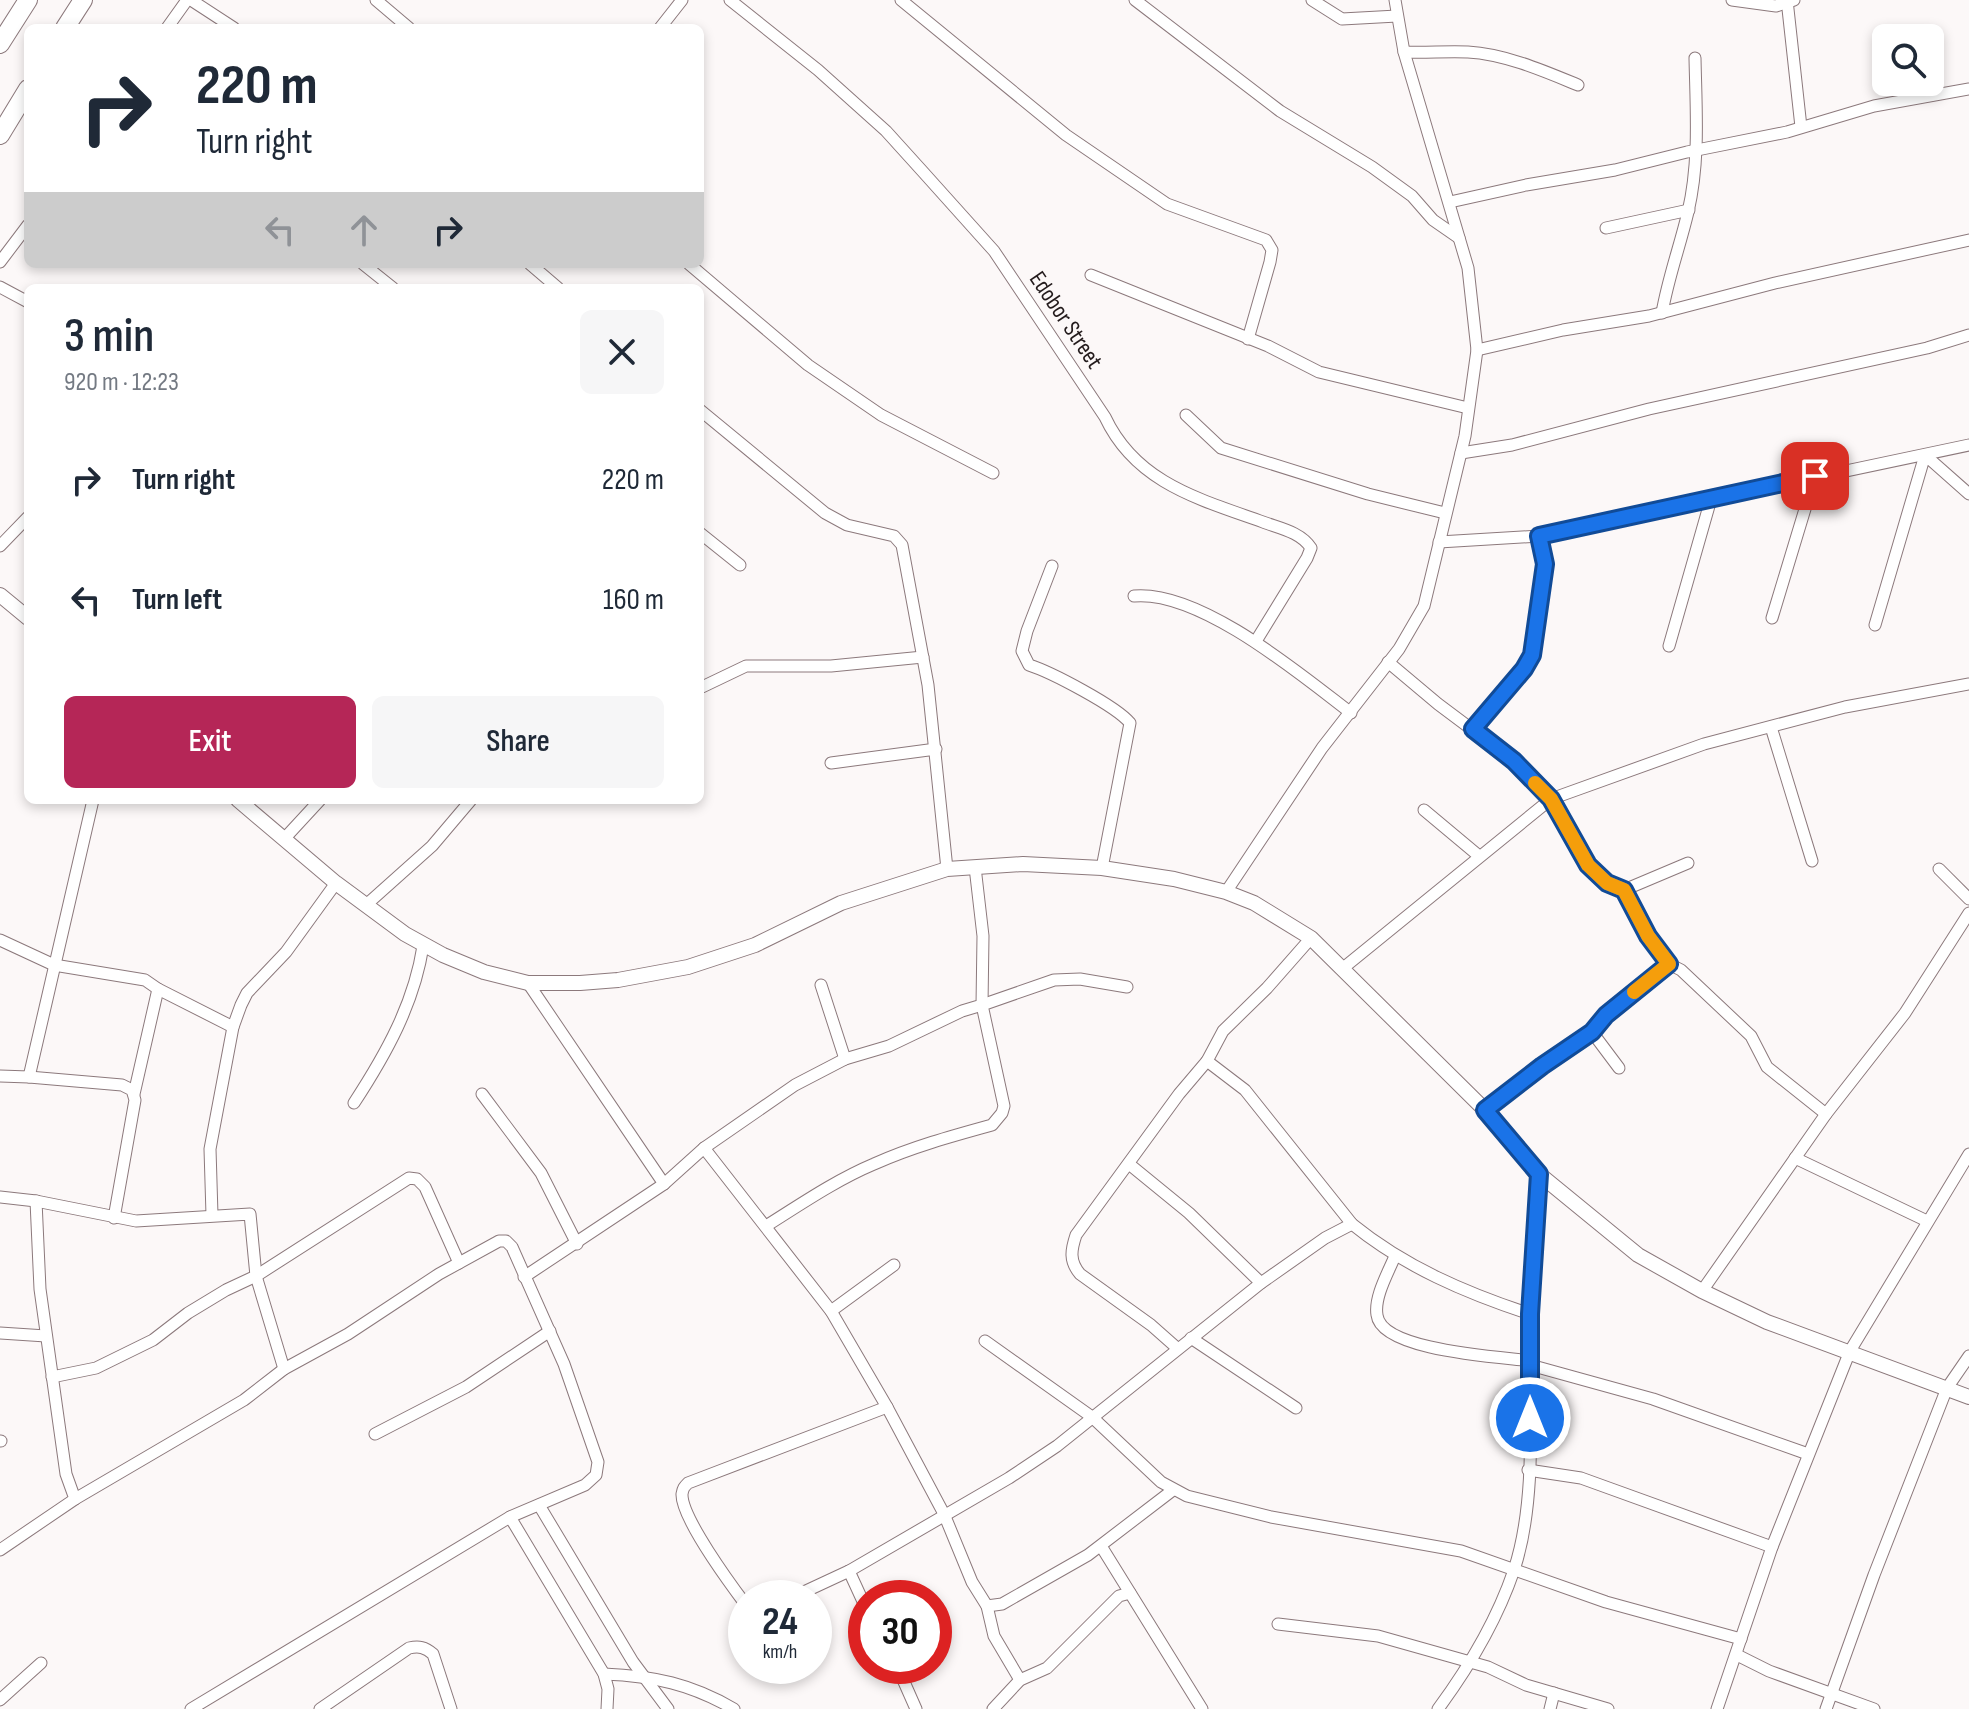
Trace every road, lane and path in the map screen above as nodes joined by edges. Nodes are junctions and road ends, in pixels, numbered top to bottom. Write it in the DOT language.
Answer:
graph roads {
  1 [pos="28,0"];
  2 [pos="83,0"];
  3 [pos="189,0"];
  4 [pos="376,0"];
  5 [pos="682,0"];
  6 [pos="730,0"];
  7 [pos="901,0"];
  8 [pos="1135,0"];
  9 [pos="1312,0"];
  10 [pos="1395,0"];
  11 [pos="1732,0"];
  12 [pos="1787,0"];
  13 [pos="1794,0"];
  14 [pos="1397,16"];
  15 [pos="68,24"];
  16 [pos="170,24"];
  17 [pos="228,24"];
  18 [pos="404,24"];
  19 [pos="663,24"];
  20 [pos="0,44"];
  21 [pos="1404,52"];
  22 [pos="1695,58"];
  23 [pos="1578,85"];
  24 [pos="1969,89"];
  25 [pos="24,96"];
  26 [pos="1801,127"];
  27 [pos="0,135"];
  28 [pos="1697,151"];
  29 [pos="1450,202"];
  30 [pos="1689,210"];
  31 [pos="1606,228"];
  32 [pos="24,230"];
  33 [pos="1459,238"];
  34 [pos="1969,240"];
  35 [pos="0,262"];
  36 [pos="368,268"];
  37 [pos="535,268"];
  38 [pos="694,268"];
  39 [pos="1091,275"];
  40 [pos="388,284"];
  41 [pos="553,284"];
  42 [pos="0,287"];
  43 [pos="24,300"];
  44 [pos="1662,313"];
  45 [pos="1969,335"];
  46 [pos="1248,339"];
  47 [pos="1477,350"];
  48 [pos="1468,408"];
  49 [pos="704,413"];
  50 [pos="1186,415"];
  51 [pos="1969,445"];
  52 [pos="1461,453"];
  53 [pos="1925,455"];
  54 [pos="993,473"];
  55 [pos="1815,476"];
  56 [pos="1969,494"];
  57 [pos="1711,499"];
  58 [pos="1445,513"];
  59 [pos="24,521"];
  60 [pos="704,536"];
  61 [pos="1539,536"];
  62 [pos="1439,542"];
  63 [pos="0,546"];
  64 [pos="740,565"];
  65 [pos="1052,566"];
  66 [pos="0,595"];
  67 [pos="1134,596"];
  68 [pos="24,611"];
  69 [pos="1772,618"];
  70 [pos="1875,625"];
  71 [pos="1256,641"];
  72 [pos="1669,646"];
  73 [pos="923,657"];
  74 [pos="1388,662"];
  75 [pos="1969,684"];
  76 [pos="704,686"];
  77 [pos="1351,713"];
  78 [pos="1771,727"];
  79 [pos="1473,729"];
  80 [pos="936,749"];
  81 [pos="831,763"];
  82 [pos="1551,799"];
  83 [pos="92,804"];
  84 [pos="243,804"];
  85 [pos="316,804"];
  86 [pos="468,804"];
  87 [pos="1424,810"];
  88 [pos="284,839"];
  89 [pos="1479,856"];
  90 [pos="1812,861"];
  91 [pos="1688,863"];
  92 [pos="975,867"];
  93 [pos="1102,868"];
  94 [pos="947,869"];
  95 [pos="1939,869"];
  96 [pos="336,883"];
  97 [pos="1624,890"];
  98 [pos="1226,892"];
  99 [pos="1969,899"];
  100 [pos="366,905"];
  101 [pos="1969,913"];
  102 [pos="1311,938"];
  103 [pos="0,940"];
  104 [pos="423,946"];
  105 [pos="1669,964"];
  106 [pos="54,965"];
  107 [pos="1342,969"];
  108 [pos="528,983"];
  109 [pos="821,985"];
  110 [pos="1127,987"];
  111 [pos="158,989"];
  112 [pos="982,1005"];
  113 [pos="233,1027"];
  114 [pos="1592,1032"];
  115 [pos="845,1059"];
  116 [pos="1207,1061"];
  117 [pos="1619,1068"];
  118 [pos="0,1076"];
  119 [pos="29,1077"];
  120 [pos="134,1094"];
  121 [pos="482,1094"];
  122 [pos="354,1103"];
  123 [pos="1485,1110"];
  124 [pos="1826,1114"];
  125 [pos="704,1148"];
  126 [pos="1969,1154"];
  127 [pos="1795,1158"];
  128 [pos="1129,1164"];
  129 [pos="1539,1174"];
  130 [pos="664,1184"];
  131 [pos="0,1197"];
  132 [pos="36,1201"];
  133 [pos="212,1215"];
  134 [pos="114,1218"];
  135 [pos="1927,1221"];
  136 [pos="1352,1224"];
  137 [pos="766,1226"];
  138 [pos="577,1244"];
  139 [pos="1395,1256"];
  140 [pos="459,1263"];
  141 [pos="894,1265"];
  142 [pos="256,1276"];
  143 [pos="524,1277"];
  144 [pos="1261,1283"];
  145 [pos="1702,1291"];
  146 [pos="831,1311"];
  147 [pos="1530,1314"];
  148 [pos="550,1331"];
  149 [pos="0,1333"];
  150 [pos="46,1336"];
  151 [pos="1191,1338"];
  152 [pos="985,1341"];
  153 [pos="1177,1348"];
  154 [pos="1850,1351"];
  155 [pos="1969,1356"];
  156 [pos="1530,1363"];
  157 [pos="284,1369"];
  158 [pos="52,1377"];
  159 [pos="1947,1388"];
  160 [pos="1969,1397"];
  161 [pos="887,1407"];
  162 [pos="1296,1408"];
  163 [pos="1092,1417"];
  164 [pos="375,1434"];
  165 [pos="1808,1454"];
  166 [pos="1528,1470"];
  167 [pos="1173,1490"];
  168 [pos="75,1499"];
  169 [pos="539,1505"];
  170 [pos="944,1514"];
  171 [pos="510,1517"];
  172 [pos="1101,1546"];
  173 [pos="1772,1547"];
  174 [pos="0,1550"];
  175 [pos="1514,1570"];
  176 [pos="849,1571"];
  177 [pos="729,1580"];
  178 [pos="830,1580"];
  179 [pos="853,1580"];
  180 [pos="1130,1593"];
  181 [pos="987,1606"];
  182 [pos="1278,1624"];
  183 [pos="1741,1639"];
  184 [pos="1737,1655"];
  185 [pos="41,1663"];
  186 [pos="1469,1663"];
  187 [pos="604,1674"];
  188 [pos="642,1675"];
  189 [pos="1020,1680"];
  190 [pos="905,1684"];
  191 [pos="1554,1693"];
  192 [pos="1832,1694"];
  193 [pos="0,1700"];
  194 [pos="191,1709"];
  195 [pos="320,1709"];
  196 [pos="451,1709"];
  197 [pos="607,1709"];
  198 [pos="668,1709"];
  199 [pos="734,1709"];
  200 [pos="916,1709"];
  201 [pos="993,1709"];
  202 [pos="1202,1709"];
  203 [pos="1438,1709"];
  204 [pos="1550,1709"];
  205 [pos="1608,1709"];
  206 [pos="1717,1709"];
  207 [pos="1826,1709"];
  208 [pos="1874,1709"];
  1 -- 20 [label="highway"];
  2 -- 15 [label="highway"];
  3 -- 16 [label="street"];
  3 -- 17 [label="street"];
  4 -- 18 [label="street"];
  5 -- 19 [label="street"];
  6 -- 71 [label="street, Edobor Street"];
  7 -- 46 [label="street"];
  8 -- 33 [label="street"];
  9 -- 14 [label="street"];
  10 -- 14 [label="street"];
  11 -- 12 [label="street"];
  12 -- 13 [label="street"];
  12 -- 26 [label="street"];
  14 -- 21 [label="street"];
  21 -- 23 [label="street"];
  21 -- 29 [label="street"];
  22 -- 28 [label="street"];
  24 -- 26 [label="street"];
  25 -- 27 [label="highway"];
  26 -- 28 [label="street"];
  28 -- 29 [label="street"];
  28 -- 30 [label="street"];
  29 -- 33 [label="street"];
  30 -- 31 [label="street"];
  30 -- 44 [label="street"];
  32 -- 35 [label="street"];
  33 -- 47 [label="street"];
  34 -- 44 [label="street"];
  36 -- 40 [label="street"];
  37 -- 41 [label="street"];
  38 -- 54 [label="street"];
  39 -- 46 [label="street"];
  42 -- 43 [label="street"];
  44 -- 47 [label="street"];
  45 -- 52 [label="street"];
  46 -- 48 [label="street"];
  47 -- 48 [label="street"];
  48 -- 52 [label="street"];
  49 -- 73 [label="street"];
  50 -- 58 [label="street"];
  51 -- 53 [label="street"];
  52 -- 58 [label="street"];
  53 -- 55 [label="street"];
  53 -- 56 [label="street"];
  53 -- 70 [label="street"];
  55 -- 57 [label="street"];
  55 -- 69 [label="street"];
  57 -- 61 [label="street"];
  57 -- 72 [label="street"];
  58 -- 62 [label="street"];
  59 -- 63 [label="street"];
  60 -- 64 [label="street"];
  61 -- 62 [label="street"];
  61 -- 79 [label="street"];
  62 -- 74 [label="street"];
  65 -- 93 [label="street"];
  66 -- 68 [label="street"];
  67 -- 71 [label="street"];
  71 -- 77 [label="street"];
  73 -- 76 [label="street"];
  73 -- 80 [label="street"];
  74 -- 77 [label="street"];
  74 -- 79 [label="street"];
  75 -- 78 [label="street"];
  77 -- 98 [label="street"];
  78 -- 82 [label="street"];
  78 -- 90 [label="street"];
  79 -- 82 [label="street"];
  80 -- 81 [label="street"];
  80 -- 94 [label="street"];
  82 -- 89 [label="street"];
  82 -- 97 [label="street"];
  83 -- 106 [label="street"];
  84 -- 88 [label="street"];
  85 -- 88 [label="street"];
  86 -- 100 [label="street"];
  87 -- 89 [label="street"];
  88 -- 96 [label="street"];
  89 -- 107 [label="street"];
  91 -- 97 [label="street"];
  92 -- 93 [label="street"];
  92 -- 94 [label="street"];
  92 -- 112 [label="street"];
  93 -- 98 [label="street"];
  94 -- 108 [label="street"];
  95 -- 99 [label="street"];
  96 -- 100 [label="street"];
  96 -- 113 [label="street"];
  97 -- 105 [label="street"];
  98 -- 102 [label="street"];
  100 -- 104 [label="street"];
  101 -- 124 [label="street"];
  102 -- 107 [label="street"];
  102 -- 116 [label="street"];
  103 -- 106 [label="street"];
  104 -- 108 [label="street"];
  104 -- 122 [label="street"];
  105 -- 114 [label="street"];
  105 -- 124 [label="street"];
  106 -- 111 [label="street"];
  106 -- 119 [label="street"];
  107 -- 123 [label="street"];
  108 -- 130 [label="street"];
  109 -- 115 [label="street"];
  110 -- 112 [label="street"];
  111 -- 113 [label="street"];
  111 -- 120 [label="street"];
  112 -- 115 [label="street"];
  112 -- 137 [label="street"];
  113 -- 133 [label="street"];
  114 -- 117 [label="street"];
  114 -- 123 [label="street"];
  115 -- 125 [label="street"];
  116 -- 128 [label="street"];
  116 -- 136 [label="street"];
  118 -- 119 [label="street"];
  119 -- 120 [label="street"];
  120 -- 134 [label="street"];
  121 -- 138 [label="street"];
  123 -- 129 [label="street"];
  124 -- 127 [label="street"];
  125 -- 130 [label="street"];
  125 -- 137 [label="street"];
  126 -- 135 [label="street"];
  127 -- 135 [label="street"];
  127 -- 145 [label="street"];
  128 -- 144 [label="street"];
  128 -- 153 [label="street"];
  129 -- 145 [label="street"];
  129 -- 147 [label="street"];
  130 -- 138 [label="street"];
  131 -- 132 [label="street"];
  132 -- 134 [label="street"];
  132 -- 150 [label="street"];
  133 -- 134 [label="street"];
  133 -- 142 [label="street"];
  135 -- 154 [label="street"];
  136 -- 139 [label="street"];
  136 -- 144 [label="street"];
  137 -- 146 [label="street"];
  138 -- 143 [label="street"];
  139 -- 147 [label="street"];
  139 -- 156 [label="street"];
  140 -- 142 [label="street"];
  140 -- 143 [label="street"];
  140 -- 157 [label="street"];
  141 -- 146 [label="street"];
  142 -- 157 [label="street"];
  142 -- 158 [label="street"];
  143 -- 148 [label="street"];
  144 -- 151 [label="street"];
  145 -- 154 [label="street"];
  146 -- 161 [label="street"];
  147 -- 156 [label="street"];
  148 -- 164 [label="street"];
  148 -- 169 [label="street"];
  149 -- 150 [label="street"];
  150 -- 158 [label="street"];
  151 -- 153 [label="street"];
  151 -- 162 [label="street"];
  152 -- 163 [label="street"];
  153 -- 163 [label="street"];
  154 -- 159 [label="street"];
  154 -- 165 [label="street"];
  155 -- 159 [label="street"];
  156 -- 165 [label="street"];
  156 -- 166 [label="street"];
  157 -- 168 [label="street"];
  158 -- 168 [label="street"];
  159 -- 160 [label="street"];
  159 -- 192 [label="street"];
  161 -- 170 [label="street"];
  161 -- 177 [label="street"];
  163 -- 167 [label="street"];
  163 -- 170 [label="street"];
  165 -- 173 [label="street"];
  166 -- 173 [label="street"];
  166 -- 175 [label="street"];
  167 -- 172 [label="street"];
  167 -- 175 [label="street"];
  168 -- 174 [label="street"];
  169 -- 171 [label="street"];
  169 -- 188 [label="street"];
  170 -- 176 [label="street"];
  170 -- 181 [label="street"];
  171 -- 187 [label="street"];
  171 -- 194 [label="street"];
  172 -- 180 [label="street"];
  172 -- 181 [label="street"];
  173 -- 183 [label="street"];
  175 -- 183 [label="street"];
  175 -- 186 [label="street"];
  176 -- 178 [label="street"];
  176 -- 179 [label="street"];
  180 -- 189 [label="street"];
  180 -- 202 [label="street"];
  181 -- 189 [label="street"];
  182 -- 186 [label="street"];
  183 -- 184 [label="street"];
  184 -- 192 [label="street"];
  184 -- 206 [label="street"];
  185 -- 193 [label="street"];
  186 -- 191 [label="street"];
  186 -- 203 [label="street"];
  187 -- 188 [label="street"];
  187 -- 197 [label="street"];
  188 -- 198 [label="street"];
  188 -- 199 [label="street"];
  189 -- 201 [label="street"];
  190 -- 200 [label="street"];
  191 -- 204 [label="street"];
  191 -- 205 [label="street"];
  192 -- 207 [label="street"];
  192 -- 208 [label="street"];
  195 -- 196 [label="street"];
}
